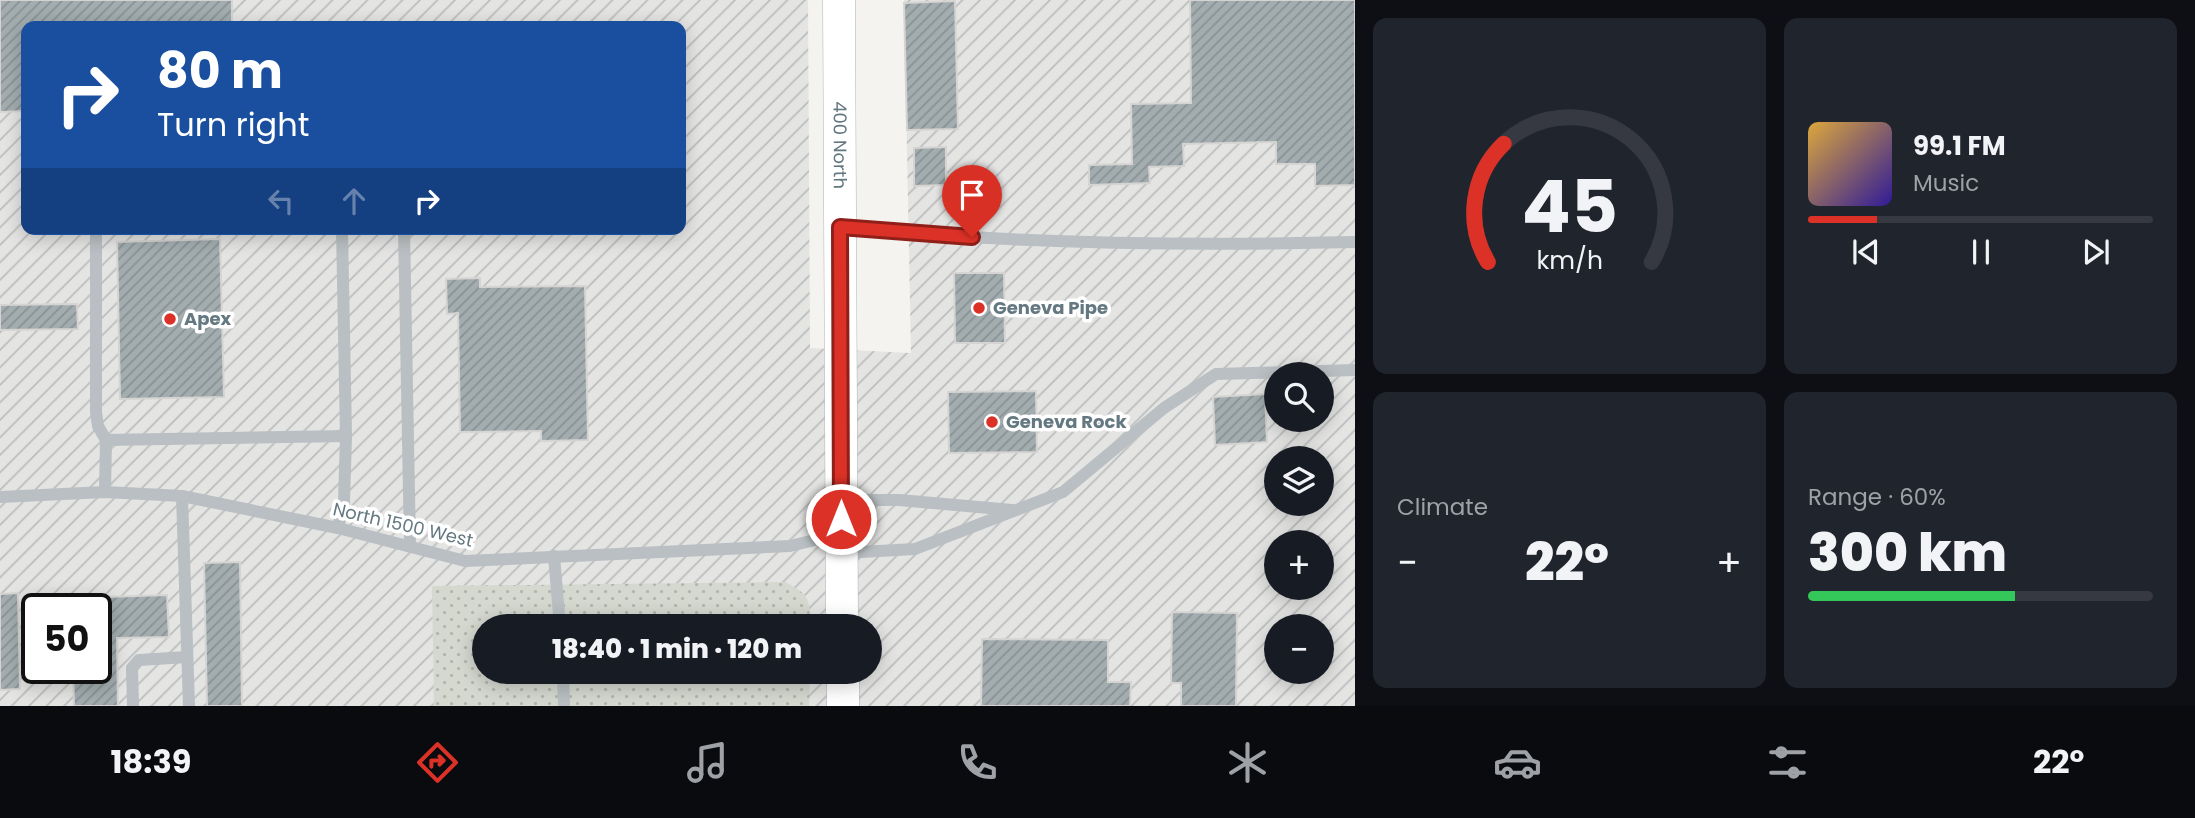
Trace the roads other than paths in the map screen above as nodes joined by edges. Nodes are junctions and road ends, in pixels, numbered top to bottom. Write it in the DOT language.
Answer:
graph roads {
  1 [pos="839,0"];
  2 [pos="840,227"];
  3 [pos="96,235"];
  4 [pos="342,235"];
  5 [pos="404,235"];
  6 [pos="1355,242"];
  7 [pos="1355,370"];
  8 [pos="346,436"];
  9 [pos="106,440"];
  10 [pos="105,492"];
  11 [pos="182,496"];
  12 [pos="0,497"];
  13 [pos="841,500"];
  14 [pos="1016,511"];
  15 [pos="338,528"];
  16 [pos="841,545"];
  17 [pos="410,546"];
  18 [pos="554,556"];
  19 [pos="559,614"];
  20 [pos="842,614"];
  21 [pos="187,657"];
  22 [pos="564,684"];
  23 [pos="843,684"];
  24 [pos="133,706"];
  25 [pos="189,706"];
  26 [pos="564,706"];
  27 [pos="843,706"];
  1 -- 2 [label="main road, 400 North"];
  2 -- 6 [label="street"];
  2 -- 13 [label="main road, 400 North"];
  3 -- 9 [label="street"];
  4 -- 8 [label="street"];
  5 -- 17 [label="street"];
  7 -- 14 [label="street, North 1500 West"];
  8 -- 9 [label="street"];
  8 -- 15 [label="street"];
  9 -- 10 [label="street"];
  10 -- 11 [label="street, North 1500 West"];
  10 -- 12 [label="street, North 1500 West"];
  11 -- 15 [label="street, North 1500 West"];
  11 -- 21 [label="street"];
  13 -- 14 [label="street"];
  13 -- 16 [label="main road, 400 North"];
  14 -- 16 [label="street, North 1500 West"];
  15 -- 17 [label="street, North 1500 West"];
  16 -- 18 [label="street, North 1500 West"];
  16 -- 20 [label="main road, 400 North"];
  17 -- 18 [label="street, North 1500 West"];
  18 -- 19 [label="street"];
  21 -- 24 [label="street"];
  21 -- 25 [label="street"];
  22 -- 26 [label="street"];
  23 -- 27 [label="main road"];
}
